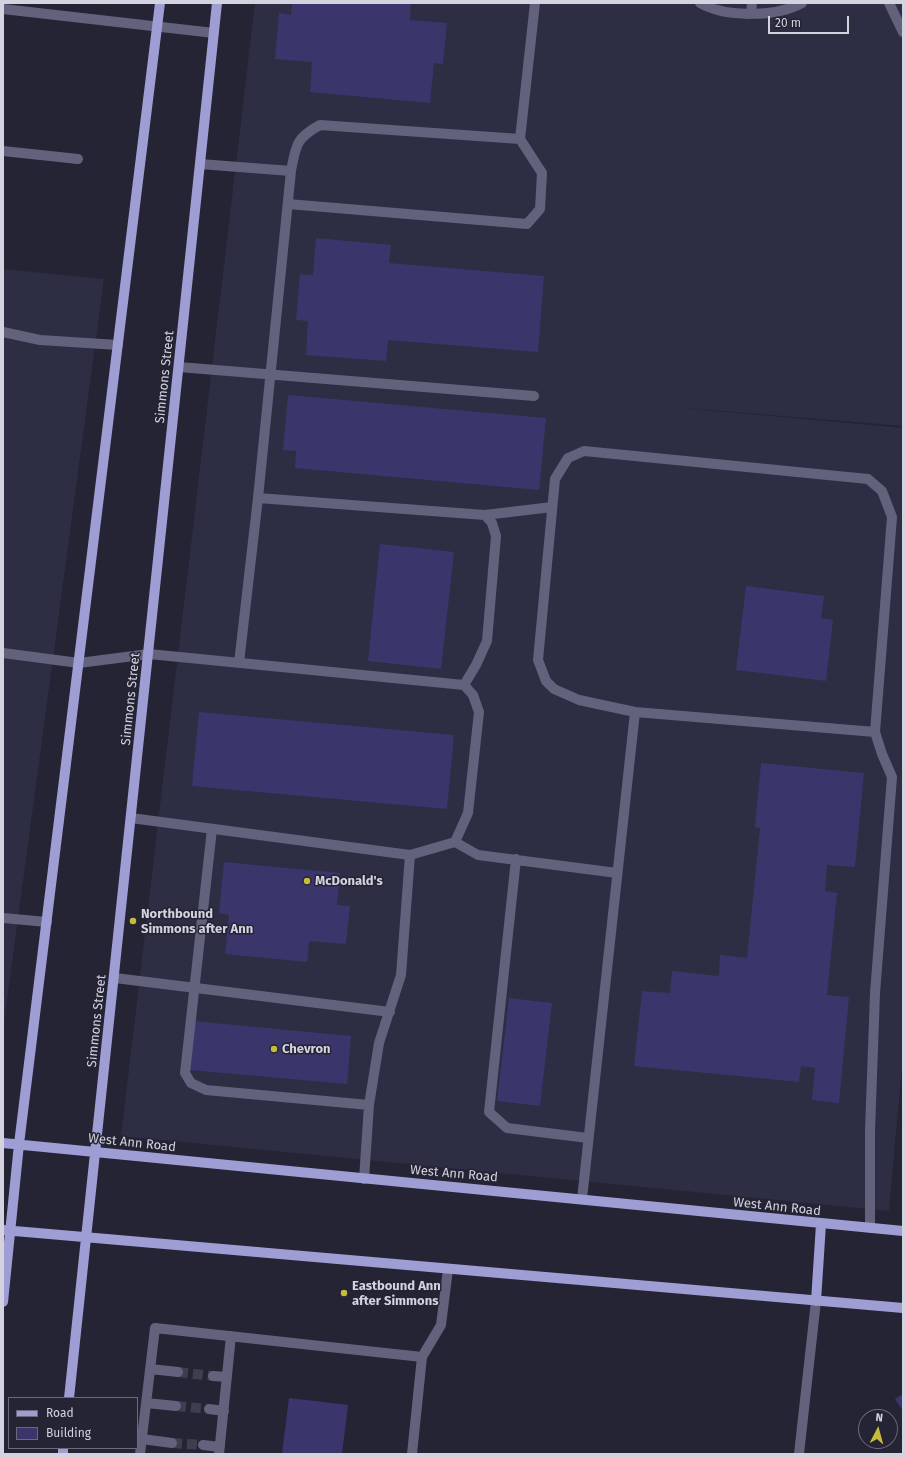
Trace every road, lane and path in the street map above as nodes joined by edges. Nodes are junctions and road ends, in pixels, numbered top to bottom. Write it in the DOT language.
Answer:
graph roads {
  1 [pos="160,3"];
  2 [pos="217,3"];
  3 [pos="535,3"];
  4 [pos="700,3"];
  5 [pos="802,3"];
  6 [pos="889,3"];
  7 [pos="752,8"];
  8 [pos="3,9"];
  9 [pos="157,27"];
  10 [pos="903,32"];
  11 [pos="214,34"];
  12 [pos="520,139"];
  13 [pos="3,151"];
  14 [pos="78,159"];
  15 [pos="200,164"];
  16 [pos="291,171"];
  17 [pos="288,204"];
  18 [pos="3,332"];
  19 [pos="118,345"];
  20 [pos="179,367"];
  21 [pos="270,374"];
  22 [pos="534,396"];
  23 [pos="258,498"];
  24 [pos="552,507"];
  25 [pos="485,515"];
  26 [pos="3,653"];
  27 [pos="149,654"];
  28 [pos="80,663"];
  29 [pos="239,663"];
  30 [pos="464,686"];
  31 [pos="635,712"];
  32 [pos="875,732"];
  33 [pos="131,818"];
  34 [pos="212,829"];
  35 [pos="455,842"];
  36 [pos="410,855"];
  37 [pos="516,860"];
  38 [pos="617,873"];
  39 [pos="3,918"];
  40 [pos="47,922"];
  41 [pos="115,978"];
  42 [pos="194,988"];
  43 [pos="390,1012"];
  44 [pos="369,1106"];
  45 [pos="588,1138"];
  46 [pos="3,1143"];
  47 [pos="19,1144"];
  48 [pos="95,1152"];
  49 [pos="364,1179"];
  50 [pos="582,1200"];
  51 [pos="821,1224"];
  52 [pos="870,1228"];
  53 [pos="6,1231"];
  54 [pos="903,1231"];
  55 [pos="86,1238"];
  56 [pos="448,1269"];
  57 [pos="816,1301"];
  58 [pos="3,1302"];
  59 [pos="903,1308"];
  60 [pos="231,1336"];
  61 [pos="422,1357"];
  62 [pos="150,1369"];
  63 [pos="178,1372"];
  64 [pos="213,1376"];
  65 [pos="227,1377"];
  66 [pos="69,1397"];
  67 [pos="146,1403"];
  68 [pos="176,1406"];
  69 [pos="209,1409"];
  70 [pos="224,1411"];
  71 [pos="142,1440"];
  72 [pos="172,1443"];
  73 [pos="203,1446"];
  74 [pos="219,1450"];
  75 [pos="140,1454"];
  76 [pos="412,1454"];
  77 [pos="799,1454"];
  1 -- 9 [label="main road"];
  2 -- 11 [label="main road, Simmons Street"];
  3 -- 12 [label="street"];
  4 -- 7 [label="street"];
  5 -- 7 [label="street"];
  6 -- 10 [label="street"];
  8 -- 9 [label="street"];
  9 -- 11 [label="street"];
  9 -- 19 [label="main road"];
  11 -- 15 [label="main road, Simmons Street"];
  12 -- 16 [label="street"];
  12 -- 17 [label="street"];
  13 -- 14 [label="street"];
  15 -- 16 [label="street"];
  15 -- 20 [label="main road, Simmons Street"];
  16 -- 17 [label="street"];
  17 -- 21 [label="street"];
  18 -- 19 [label="street"];
  19 -- 28 [label="main road"];
  20 -- 21 [label="street"];
  20 -- 27 [label="main road, Simmons Street"];
  21 -- 22 [label="street"];
  21 -- 23 [label="street"];
  23 -- 25 [label="street"];
  23 -- 29 [label="street"];
  24 -- 25 [label="street"];
  24 -- 31 [label="street"];
  24 -- 32 [label="street"];
  25 -- 30 [label="street"];
  26 -- 28 [label="street"];
  27 -- 28 [label="street"];
  27 -- 29 [label="street"];
  27 -- 33 [label="main road, Simmons Street"];
  28 -- 40 [label="main road"];
  29 -- 30 [label="street"];
  30 -- 35 [label="street"];
  31 -- 32 [label="street"];
  31 -- 38 [label="street"];
  32 -- 52 [label="street"];
  33 -- 34 [label="street"];
  33 -- 41 [label="main road, Simmons Street"];
  34 -- 36 [label="street"];
  34 -- 42 [label="street"];
  35 -- 36 [label="street"];
  35 -- 37 [label="street"];
  36 -- 43 [label="street"];
  37 -- 38 [label="street"];
  37 -- 45 [label="street"];
  38 -- 45 [label="street"];
  39 -- 40 [label="street"];
  40 -- 47 [label="main road"];
  41 -- 42 [label="street"];
  41 -- 48 [label="main road, Simmons Street"];
  42 -- 43 [label="street"];
  42 -- 44 [label="street"];
  43 -- 44 [label="street"];
  44 -- 49 [label="street"];
  45 -- 50 [label="street"];
  46 -- 47 [label="main road, West Ann Road"];
  47 -- 48 [label="main road, West Ann Road"];
  47 -- 53 [label="main road"];
  48 -- 49 [label="main road, West Ann Road"];
  48 -- 55 [label="main road, Simmons Street"];
  49 -- 50 [label="main road, West Ann Road"];
  50 -- 51 [label="main road, West Ann Road"];
  51 -- 52 [label="main road, West Ann Road"];
  51 -- 57 [label="main road"];
  52 -- 54 [label="main road, West Ann Road"];
  53 -- 55 [label="main road"];
  53 -- 58 [label="main road"];
  55 -- 56 [label="main road"];
  55 -- 66 [label="main road, Simmons Street"];
  56 -- 57 [label="main road"];
  56 -- 61 [label="street"];
  57 -- 59 [label="main road"];
  57 -- 77 [label="street"];
  60 -- 61 [label="street"];
  60 -- 62 [label="street"];
  60 -- 65 [label="street"];
  61 -- 76 [label="street"];
  62 -- 63 [label="street"];
  62 -- 67 [label="street"];
  64 -- 65 [label="street"];
  65 -- 70 [label="street"];
  67 -- 68 [label="street"];
  67 -- 71 [label="street"];
  69 -- 70 [label="street"];
  70 -- 74 [label="street"];
  71 -- 72 [label="street"];
  71 -- 75 [label="street"];
  73 -- 74 [label="street"];
}
